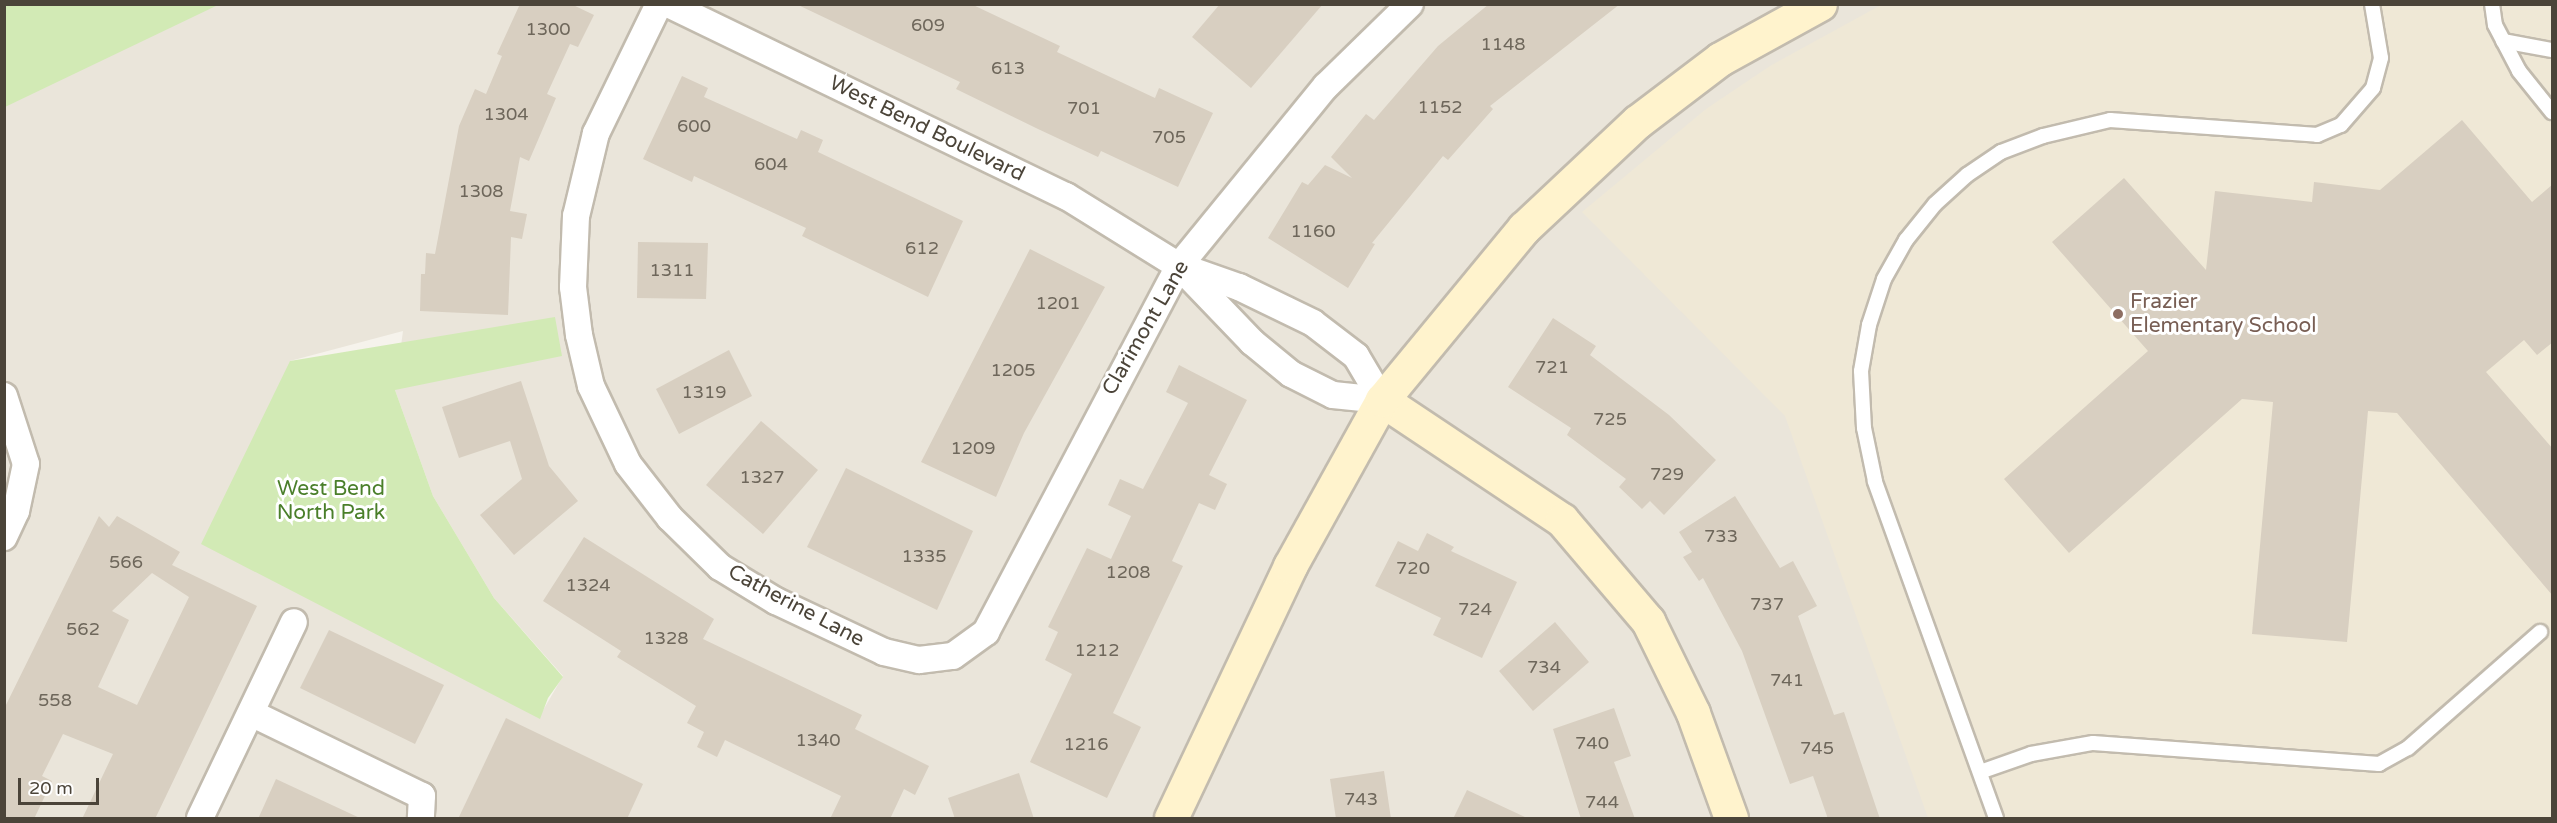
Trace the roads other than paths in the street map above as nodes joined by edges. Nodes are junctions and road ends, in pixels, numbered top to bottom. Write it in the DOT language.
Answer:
graph roads {
  1 [pos="659,4"];
  2 [pos="668,4"];
  3 [pos="1410,4"];
  4 [pos="1820,4"];
  5 [pos="2372,4"];
  6 [pos="2492,4"];
  7 [pos="2503,41"];
  8 [pos="2553,50"];
  9 [pos="2553,112"];
  10 [pos="1179,266"];
  11 [pos="4,396"];
  12 [pos="1382,400"];
  13 [pos="4,537"];
  14 [pos="294,622"];
  15 [pos="2540,632"];
  16 [pos="953,656"];
  17 [pos="251,714"];
  18 [pos="1980,772"];
  19 [pos="200,819"];
  20 [pos="421,819"];
  21 [pos="1171,819"];
  22 [pos="1731,819"];
  23 [pos="1996,819"];
  1 -- 16 [label="street, Catherine Lane"];
  2 -- 10 [label="street, West Bend Boulevard"];
  3 -- 10 [label="street, Clarimont Lane"];
  4 -- 12 [label="street"];
  5 -- 18 [label="lane"];
  6 -- 7 [label="lane"];
  7 -- 8 [label="lane"];
  7 -- 9 [label="lane"];
  10 -- 12 [label="street, West Bend Boulevard"];
  10 -- 12 [label="street, West Bend Boulevard"];
  10 -- 16 [label="street, Clarimont Lane"];
  11 -- 13 [label="street"];
  12 -- 21 [label="street"];
  12 -- 22 [label="street, West Bend Boulevard"];
  14 -- 17 [label="street"];
  15 -- 18 [label="lane"];
  17 -- 19 [label="street"];
  17 -- 20 [label="street"];
  18 -- 23 [label="lane"];
}
